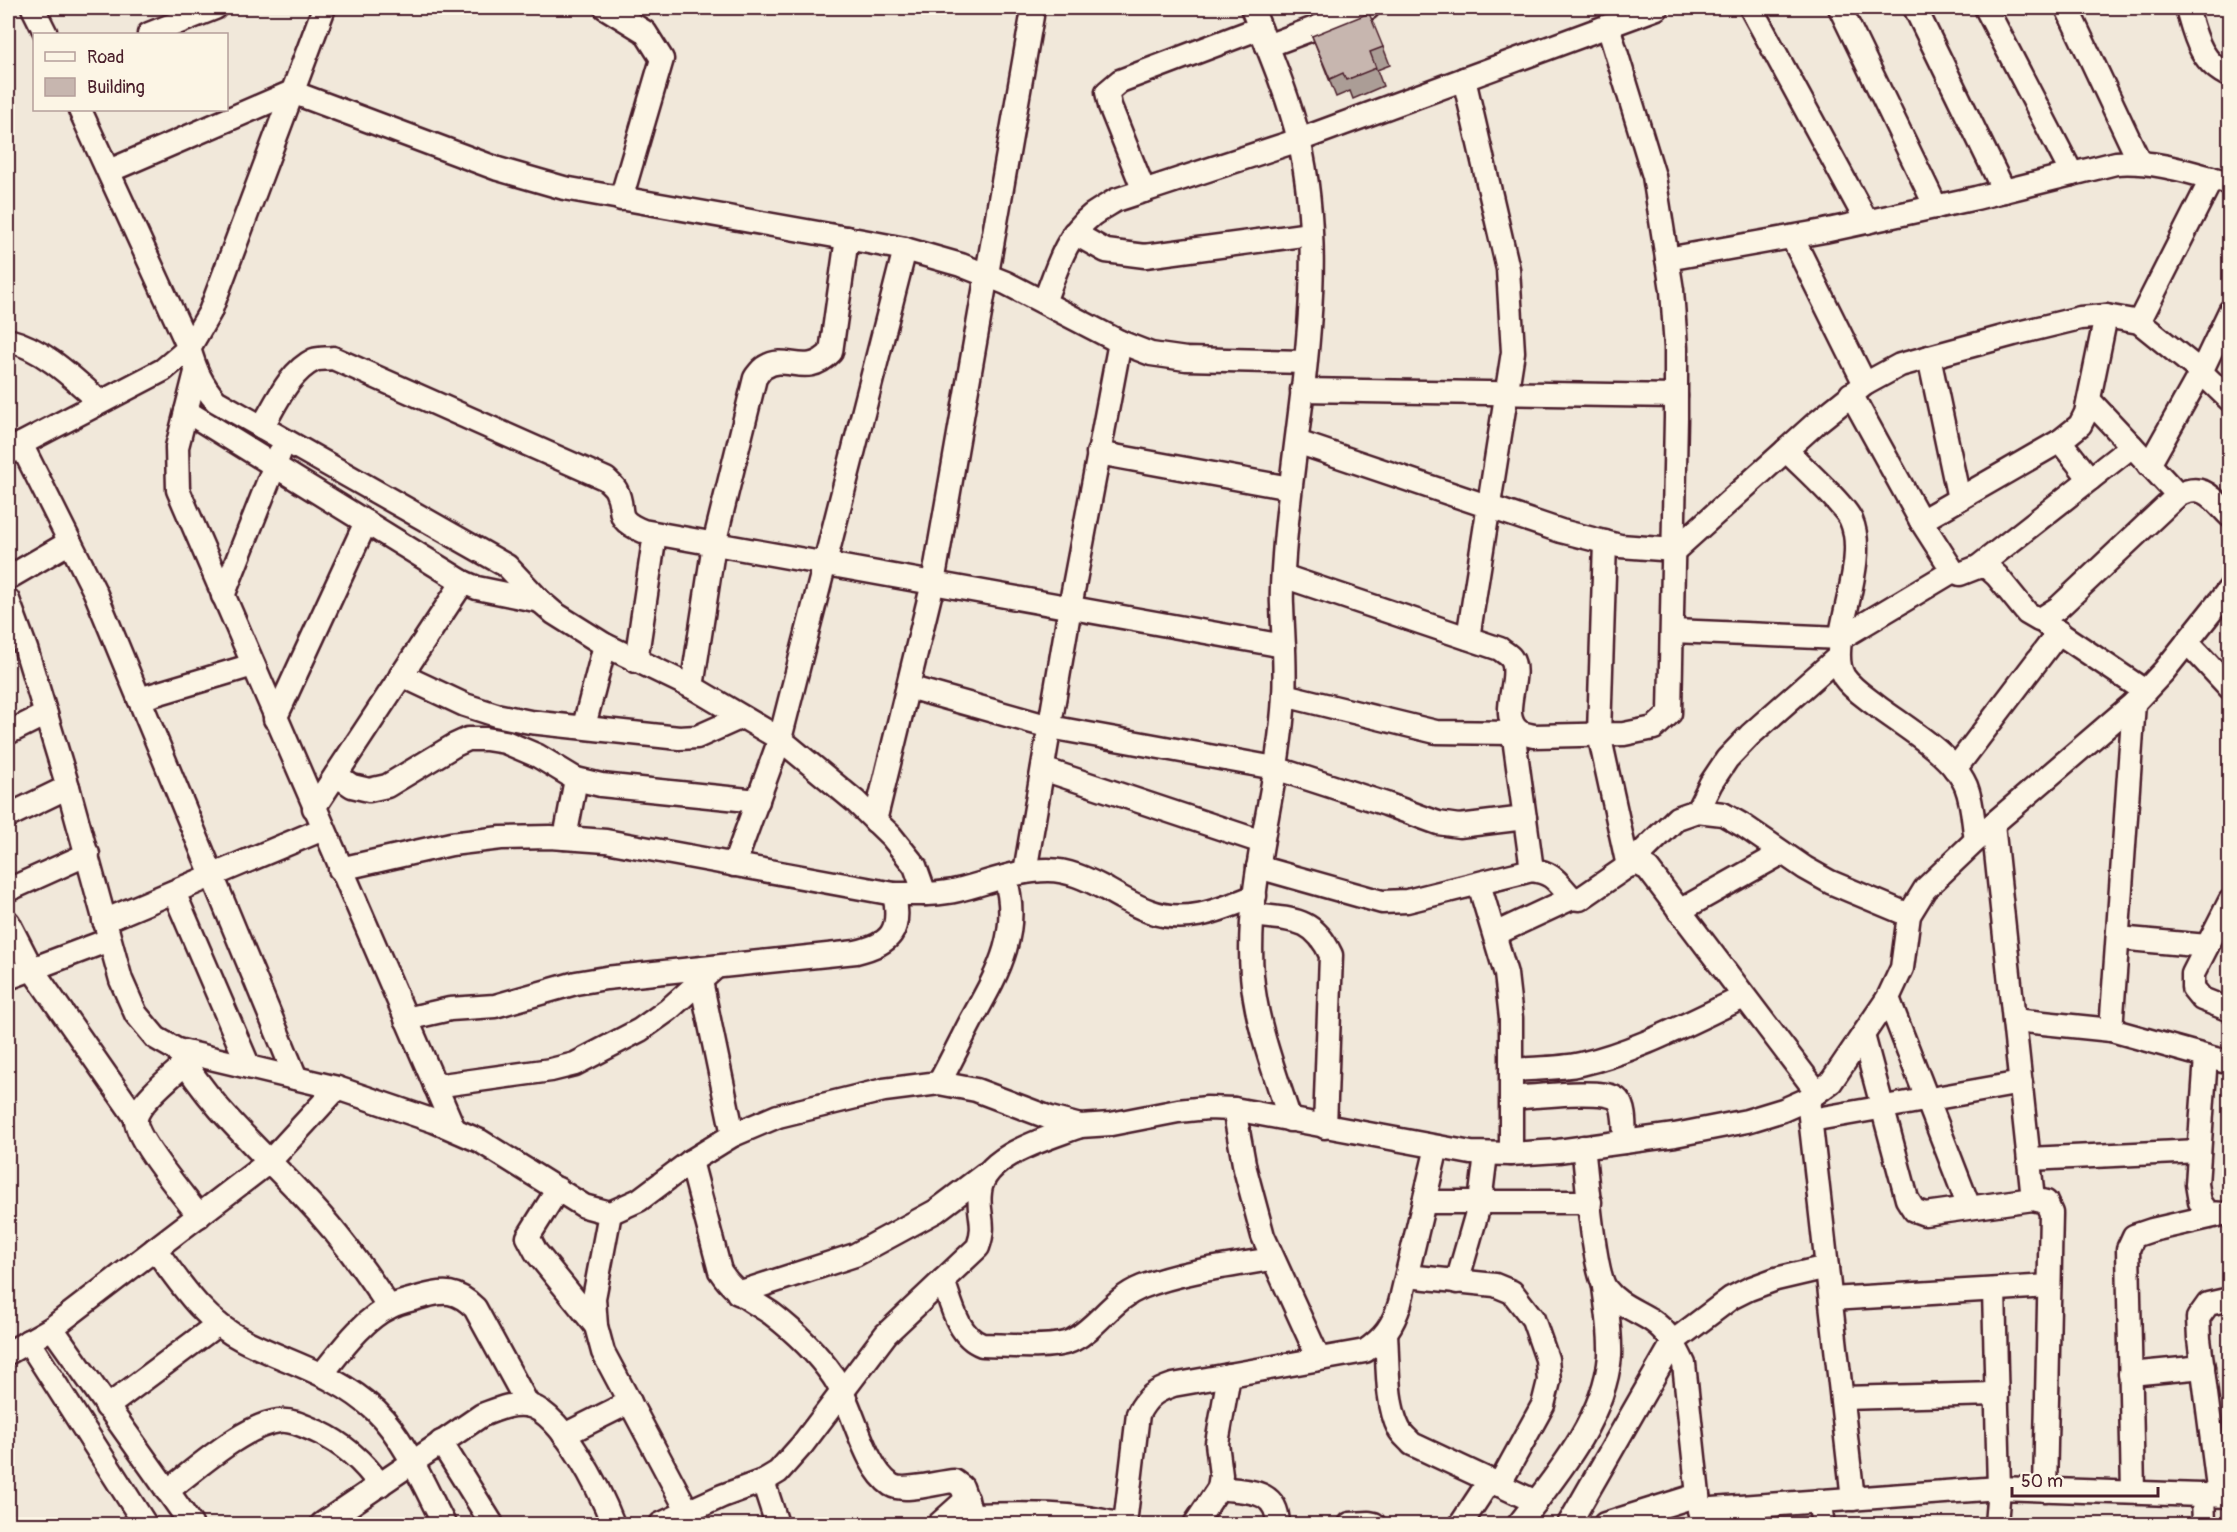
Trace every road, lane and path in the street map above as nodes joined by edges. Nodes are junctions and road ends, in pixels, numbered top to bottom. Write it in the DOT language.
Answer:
graph roads {
  1 [pos="33,8"];
  2 [pos="324,8"];
  3 [pos="606,8"];
  4 [pos="1031,8"];
  5 [pos="1368,8"];
  6 [pos="1657,8"];
  7 [pos="1751,8"];
  8 [pos="1840,8"];
  9 [pos="1915,8"];
  10 [pos="1986,8"];
  11 [pos="2067,8"];
  12 [pos="2187,8"];
  13 [pos="201,10"];
  14 [pos="1608,26"];
  15 [pos="1260,27"];
  16 [pos="46,33"];
  17 [pos="151,33"];
  18 [pos="2229,76"];
  19 [pos="1464,79"];
  20 [pos="292,92"];
  21 [pos="80,111"];
  22 [pos="1299,140"];
  23 [pos="2139,161"];
  24 [pos="108,171"];
  25 [pos="2072,174"];
  26 [pos="2221,181"];
  27 [pos="1144,191"];
  28 [pos="2004,191"];
  29 [pos="621,199"];
  30 [pos="1936,207"];
  31 [pos="1867,222"];
  32 [pos="1074,233"];
  33 [pos="1310,234"];
  34 [pos="1792,237"];
  35 [pos="847,238"];
  36 [pos="905,249"];
  37 [pos="1667,259"];
  38 [pos="986,275"];
  39 [pos="1044,302"];
  40 [pos="2229,311"];
  41 [pos="2106,316"];
  42 [pos="2139,322"];
  43 [pos="8,340"];
  44 [pos="1119,342"];
  45 [pos="189,348"];
  46 [pos="1929,357"];
  47 [pos="1305,362"];
  48 [pos="196,372"];
  49 [pos="2201,372"];
  50 [pos="1858,389"];
  51 [pos="1302,390"];
  52 [pos="1508,393"];
  53 [pos="1676,396"];
  54 [pos="2089,400"];
  55 [pos="2229,400"];
  56 [pos="100,402"];
  57 [pos="186,411"];
  58 [pos="262,427"];
  59 [pos="284,439"];
  60 [pos="2060,441"];
  61 [pos="1297,442"];
  62 [pos="2132,446"];
  63 [pos="14,449"];
  64 [pos="1785,450"];
  65 [pos="1098,453"];
  66 [pos="2149,465"];
  67 [pos="276,466"];
  68 [pos="2090,479"];
  69 [pos="1290,488"];
  70 [pos="2178,495"];
  71 [pos="1959,500"];
  72 [pos="1489,507"];
  73 [pos="2229,516"];
  74 [pos="1921,521"];
  75 [pos="366,522"];
  76 [pos="655,534"];
  77 [pos="70,542"];
  78 [pos="1605,542"];
  79 [pos="714,544"];
  80 [pos="1675,550"];
  81 [pos="825,564"];
  82 [pos="1978,567"];
  83 [pos="1953,572"];
  84 [pos="1283,576"];
  85 [pos="8,578"];
  86 [pos="463,582"];
  87 [pos="933,583"];
  88 [pos="2229,588"];
  89 [pos="223,596"];
  90 [pos="8,600"];
  91 [pos="540,601"];
  92 [pos="1070,607"];
  93 [pos="2039,620"];
  94 [pos="1673,631"];
  95 [pos="2058,632"];
  96 [pos="1468,638"];
  97 [pos="2187,642"];
  98 [pos="605,645"];
  99 [pos="1284,646"];
  100 [pos="1839,648"];
  101 [pos="16,653"];
  102 [pos="636,661"];
  103 [pos="253,665"];
  104 [pos="401,675"];
  105 [pos="692,687"];
  106 [pos="908,687"];
  107 [pos="2229,688"];
  108 [pos="1284,695"];
  109 [pos="2139,697"];
  110 [pos="139,699"];
  111 [pos="46,714"];
  112 [pos="742,717"];
  113 [pos="275,718"];
  114 [pos="584,726"];
  115 [pos="1050,727"];
  116 [pos="1513,728"];
  117 [pos="8,733"];
  118 [pos="1599,734"];
  119 [pos="780,739"];
  120 [pos="1275,768"];
  121 [pos="1042,769"];
  122 [pos="1955,769"];
  123 [pos="336,775"];
  124 [pos="576,779"];
  125 [pos="68,787"];
  126 [pos="758,801"];
  127 [pos="1697,811"];
  128 [pos="8,816"];
  129 [pos="318,818"];
  130 [pos="1525,818"];
  131 [pos="875,820"];
  132 [pos="1993,824"];
  133 [pos="565,838"];
  134 [pos="1976,840"];
  135 [pos="1262,842"];
  136 [pos="1782,853"];
  137 [pos="88,854"];
  138 [pos="734,865"];
  139 [pos="1628,866"];
  140 [pos="1258,867"];
  141 [pos="340,868"];
  142 [pos="1532,870"];
  143 [pos="1015,875"];
  144 [pos="211,876"];
  145 [pos="1479,884"];
  146 [pos="8,890"];
  147 [pos="174,891"];
  148 [pos="894,894"];
  149 [pos="925,894"];
  150 [pos="1572,898"];
  151 [pos="2229,901"];
  152 [pos="1254,906"];
  153 [pos="1679,911"];
  154 [pos="1909,915"];
  155 [pos="8,922"];
  156 [pos="106,931"];
  157 [pos="1495,934"];
  158 [pos="2118,938"];
  159 [pos="2207,946"];
  160 [pos="32,969"];
  161 [pos="709,974"];
  162 [pos="8,978"];
  163 [pos="1744,997"];
  164 [pos="1888,998"];
  165 [pos="2229,1010"];
  166 [pos="406,1019"];
  167 [pos="2014,1020"];
  168 [pos="2111,1030"];
  169 [pos="1863,1035"];
  170 [pos="181,1057"];
  171 [pos="2206,1057"];
  172 [pos="2229,1063"];
  173 [pos="249,1067"];
  174 [pos="1512,1070"];
  175 [pos="296,1078"];
  176 [pos="939,1083"];
  177 [pos="2021,1083"];
  178 [pos="435,1086"];
  179 [pos="337,1088"];
  180 [pos="1512,1098"];
  181 [pos="1929,1100"];
  182 [pos="1812,1104"];
  183 [pos="1883,1108"];
  184 [pos="1234,1109"];
  185 [pos="136,1118"];
  186 [pos="1290,1120"];
  187 [pos="1080,1126"];
  188 [pos="1325,1126"];
  189 [pos="454,1129"];
  190 [pos="733,1135"];
  191 [pos="1625,1142"];
  192 [pos="1437,1147"];
  193 [pos="1583,1147"];
  194 [pos="2199,1151"];
  195 [pos="1486,1154"];
  196 [pos="1511,1154"];
  197 [pos="2029,1159"];
  198 [pos="270,1161"];
  199 [pos="691,1161"];
  200 [pos="986,1174"];
  201 [pos="558,1189"];
  202 [pos="2033,1199"];
  203 [pos="1424,1202"];
  204 [pos="1480,1202"];
  205 [pos="1590,1202"];
  206 [pos="1969,1207"];
  207 [pos="610,1213"];
  208 [pos="2224,1214"];
  209 [pos="199,1216"];
  210 [pos="155,1249"];
  211 [pos="1272,1259"];
  212 [pos="1827,1267"];
  213 [pos="1407,1276"];
  214 [pos="943,1280"];
  215 [pos="1457,1282"];
  216 [pos="767,1284"];
  217 [pos="2049,1286"];
  218 [pos="1604,1287"];
  219 [pos="1994,1290"];
  220 [pos="738,1293"];
  221 [pos="1830,1299"];
  222 [pos="2229,1299"];
  223 [pos="389,1307"];
  224 [pos="771,1314"];
  225 [pos="218,1324"];
  226 [pos="596,1326"];
  227 [pos="52,1328"];
  228 [pos="1386,1334"];
  229 [pos="1674,1341"];
  230 [pos="14,1345"];
  231 [pos="1319,1359"];
  232 [pos="2203,1367"];
  233 [pos="322,1374"];
  234 [pos="2130,1374"];
  235 [pos="1229,1375"];
  236 [pos="843,1391"];
  237 [pos="1996,1394"];
  238 [pos="1842,1398"];
  239 [pos="630,1402"];
  240 [pos="528,1405"];
  241 [pos="107,1407"];
  242 [pos="564,1435"];
  243 [pos="441,1443"];
  244 [pos="411,1462"];
  245 [pos="763,1481"];
  246 [pos="1494,1483"];
  247 [pos="380,1485"];
  248 [pos="1219,1488"];
  249 [pos="1999,1488"];
  250 [pos="2045,1490"];
  251 [pos="167,1491"];
  252 [pos="2133,1492"];
  253 [pos="2217,1495"];
  254 [pos="1853,1499"];
  255 [pos="1819,1501"];
  256 [pos="1536,1502"];
  257 [pos="1699,1510"];
  258 [pos="970,1513"];
  259 [pos="690,1518"];
  260 [pos="145,1524"];
  261 [pos="191,1524"];
  262 [pos="324,1524"];
  263 [pos="444,1524"];
  264 [pos="492,1524"];
  265 [pos="613,1524"];
  266 [pos="662,1524"];
  267 [pos="777,1524"];
  268 [pos="939,1524"];
  269 [pos="1117,1524"];
  270 [pos="1125,1524"];
  271 [pos="1195,1524"];
  272 [pos="1278,1524"];
  273 [pos="1350,1524"];
  274 [pos="1374,1524"];
  275 [pos="1461,1524"];
  276 [pos="1519,1524"];
  277 [pos="1569,1524"];
  278 [pos="1610,1524"];
  279 [pos="1823,1524"];
  280 [pos="1996,1524"];
  281 [pos="2204,1524"];
  1 -- 16 [label="street"];
  2 -- 20 [label="street"];
  3 -- 29 [label="street"];
  4 -- 38 [label="street"];
  5 -- 15 [label="street"];
  6 -- 14 [label="street"];
  7 -- 31 [label="street"];
  8 -- 30 [label="street"];
  9 -- 28 [label="street"];
  10 -- 25 [label="street"];
  11 -- 23 [label="street"];
  12 -- 18 [label="street"];
  13 -- 17 [label="street"];
  14 -- 19 [label="street"];
  14 -- 37 [label="street"];
  15 -- 22 [label="street"];
  15 -- 27 [label="street"];
  19 -- 22 [label="street"];
  19 -- 52 [label="street"];
  20 -- 24 [label="street"];
  20 -- 29 [label="street"];
  20 -- 45 [label="street"];
  21 -- 24 [label="street"];
  22 -- 27 [label="street"];
  22 -- 33 [label="street"];
  23 -- 25 [label="street"];
  23 -- 26 [label="street"];
  24 -- 45 [label="street"];
  25 -- 28 [label="street"];
  26 -- 42 [label="street"];
  27 -- 32 [label="street"];
  28 -- 30 [label="street"];
  29 -- 35 [label="street"];
  30 -- 31 [label="street"];
  31 -- 34 [label="street"];
  32 -- 33 [label="street"];
  32 -- 39 [label="street"];
  33 -- 47 [label="street"];
  34 -- 37 [label="street"];
  34 -- 50 [label="street"];
  35 -- 36 [label="street"];
  35 -- 79 [label="street"];
  36 -- 38 [label="street"];
  36 -- 81 [label="street"];
  37 -- 53 [label="street"];
  38 -- 39 [label="street"];
  38 -- 87 [label="street"];
  39 -- 44 [label="street"];
  40 -- 49 [label="street"];
  41 -- 42 [label="street"];
  41 -- 46 [label="street"];
  41 -- 54 [label="street"];
  42 -- 49 [label="street"];
  43 -- 56 [label="street"];
  44 -- 47 [label="street"];
  44 -- 65 [label="street"];
  45 -- 48 [label="street"];
  45 -- 56 [label="street"];
  46 -- 50 [label="street"];
  46 -- 71 [label="street"];
  47 -- 51 [label="street"];
  48 -- 57 [label="street"];
  48 -- 58 [label="street"];
  49 -- 55 [label="street"];
  49 -- 66 [label="street"];
  50 -- 64 [label="street"];
  50 -- 74 [label="street"];
  51 -- 52 [label="street"];
  51 -- 61 [label="street"];
  52 -- 53 [label="street"];
  52 -- 72 [label="street"];
  53 -- 80 [label="street"];
  54 -- 60 [label="street"];
  54 -- 62 [label="street"];
  56 -- 63 [label="street"];
  57 -- 67 [label="street"];
  57 -- 89 [label="street"];
  58 -- 59 [label="street"];
  58 -- 76 [label="street"];
  59 -- 67 [label="street"];
  59 -- 91 [label="street"];
  60 -- 68 [label="street"];
  60 -- 71 [label="street"];
  61 -- 69 [label="street"];
  61 -- 72 [label="street"];
  62 -- 66 [label="street"];
  62 -- 68 [label="street"];
  63 -- 77 [label="street"];
  64 -- 80 [label="street"];
  64 -- 100 [label="street"];
  65 -- 69 [label="street"];
  65 -- 92 [label="street"];
  66 -- 70 [label="street"];
  67 -- 75 [label="street"];
  67 -- 89 [label="street"];
  68 -- 82 [label="street"];
  69 -- 84 [label="street"];
  70 -- 73 [label="street"];
  70 -- 93 [label="street"];
  71 -- 74 [label="street"];
  72 -- 78 [label="street"];
  72 -- 96 [label="street"];
  74 -- 83 [label="street"];
  75 -- 86 [label="street"];
  75 -- 113 [label="street"];
  76 -- 79 [label="street"];
  76 -- 102 [label="street"];
  77 -- 85 [label="street"];
  77 -- 110 [label="street"];
  78 -- 80 [label="street"];
  78 -- 118 [label="street"];
  79 -- 81 [label="street"];
  79 -- 105 [label="street"];
  80 -- 94 [label="street"];
  81 -- 87 [label="street"];
  81 -- 119 [label="street"];
  82 -- 83 [label="street"];
  82 -- 93 [label="street"];
  83 -- 100 [label="street"];
  84 -- 96 [label="street"];
  84 -- 99 [label="street"];
  86 -- 91 [label="street"];
  86 -- 104 [label="street"];
  87 -- 92 [label="street"];
  87 -- 106 [label="street"];
  88 -- 97 [label="street"];
  89 -- 103 [label="street"];
  90 -- 101 [label="street"];
  91 -- 98 [label="street"];
  92 -- 99 [label="street"];
  92 -- 115 [label="street"];
  93 -- 95 [label="street"];
  94 -- 100 [label="street"];
  94 -- 118 [label="street"];
  95 -- 109 [label="street"];
  95 -- 122 [label="street"];
  96 -- 116 [label="street"];
  97 -- 107 [label="street"];
  97 -- 109 [label="street"];
  98 -- 102 [label="street"];
  98 -- 114 [label="street"];
  99 -- 108 [label="street"];
  100 -- 122 [label="street"];
  100 -- 127 [label="street"];
  101 -- 111 [label="street"];
  102 -- 105 [label="street"];
  103 -- 110 [label="street"];
  103 -- 113 [label="street"];
  104 -- 114 [label="street"];
  104 -- 123 [label="street"];
  105 -- 112 [label="street"];
  106 -- 115 [label="street"];
  106 -- 131 [label="street"];
  108 -- 116 [label="street"];
  108 -- 120 [label="street"];
  109 -- 132 [label="street"];
  109 -- 158 [label="street"];
  110 -- 144 [label="street"];
  111 -- 117 [label="street"];
  111 -- 125 [label="street"];
  112 -- 114 [label="street"];
  112 -- 119 [label="street"];
  113 -- 129 [label="street"];
  115 -- 120 [label="street"];
  115 -- 121 [label="street"];
  116 -- 118 [label="street"];
  116 -- 130 [label="street"];
  118 -- 139 [label="street"];
  119 -- 126 [label="street"];
  119 -- 131 [label="street"];
  120 -- 130 [label="street"];
  120 -- 135 [label="street"];
  121 -- 135 [label="street"];
  121 -- 143 [label="street"];
  122 -- 134 [label="street"];
  123 -- 124 [label="street"];
  123 -- 129 [label="street"];
  124 -- 126 [label="street"];
  124 -- 133 [label="street"];
  125 -- 128 [label="street"];
  125 -- 137 [label="street"];
  126 -- 138 [label="street"];
  127 -- 136 [label="street"];
  127 -- 139 [label="street"];
  129 -- 141 [label="street"];
  129 -- 144 [label="street"];
  130 -- 142 [label="street"];
  131 -- 149 [label="street"];
  132 -- 134 [label="street"];
  132 -- 167 [label="street"];
  133 -- 138 [label="street"];
  133 -- 141 [label="street"];
  134 -- 154 [label="street"];
  135 -- 140 [label="street"];
  136 -- 153 [label="street"];
  136 -- 154 [label="street"];
  137 -- 146 [label="street"];
  137 -- 156 [label="street"];
  138 -- 148 [label="street"];
  139 -- 150 [label="street"];
  139 -- 153 [label="street"];
  140 -- 145 [label="street"];
  140 -- 152 [label="street"];
  141 -- 166 [label="street"];
  142 -- 145 [label="street"];
  142 -- 150 [label="street"];
  143 -- 149 [label="street"];
  143 -- 152 [label="street"];
  143 -- 176 [label="street"];
  144 -- 147 [label="street"];
  144 -- 175 [label="street"];
  145 -- 157 [label="street"];
  147 -- 156 [label="street"];
  147 -- 173 [label="street"];
  148 -- 149 [label="street"];
  148 -- 161 [label="street"];
  150 -- 157 [label="street"];
  151 -- 159 [label="street"];
  152 -- 186 [label="street"];
  152 -- 188 [label="street"];
  153 -- 163 [label="street"];
  154 -- 164 [label="street"];
  155 -- 160 [label="street"];
  156 -- 160 [label="street"];
  156 -- 170 [label="street"];
  157 -- 174 [label="street"];
  158 -- 159 [label="street"];
  158 -- 168 [label="street"];
  159 -- 165 [label="street"];
  160 -- 162 [label="street"];
  160 -- 185 [label="street"];
  161 -- 166 [label="street"];
  161 -- 178 [label="street"];
  161 -- 190 [label="street"];
  163 -- 174 [label="street"];
  163 -- 182 [label="street"];
  164 -- 169 [label="street"];
  164 -- 181 [label="street"];
  166 -- 178 [label="street"];
  167 -- 168 [label="street"];
  167 -- 177 [label="street"];
  168 -- 171 [label="street"];
  169 -- 182 [label="street"];
  169 -- 183 [label="street"];
  170 -- 173 [label="street"];
  170 -- 185 [label="street"];
  170 -- 198 [label="street"];
  171 -- 172 [label="street"];
  171 -- 194 [label="street"];
  173 -- 175 [label="street"];
  174 -- 180 [label="street"];
  175 -- 179 [label="street"];
  176 -- 187 [label="street"];
  176 -- 190 [label="street"];
  177 -- 181 [label="street"];
  177 -- 197 [label="street"];
  178 -- 189 [label="street"];
  179 -- 189 [label="street"];
  179 -- 198 [label="street"];
  180 -- 191 [label="street"];
  180 -- 196 [label="street"];
  181 -- 183 [label="street"];
  181 -- 206 [label="street"];
  182 -- 183 [label="street"];
  182 -- 191 [label="street"];
  182 -- 212 [label="street"];
  183 -- 206 [label="street"];
  184 -- 186 [label="street"];
  184 -- 187 [label="street"];
  184 -- 211 [label="street"];
  185 -- 209 [label="street"];
  186 -- 188 [label="street"];
  187 -- 200 [label="street"];
  188 -- 192 [label="street"];
  189 -- 201 [label="street"];
  190 -- 199 [label="street"];
  191 -- 193 [label="street"];
  192 -- 195 [label="street"];
  192 -- 203 [label="street"];
  193 -- 196 [label="street"];
  193 -- 205 [label="street"];
  194 -- 197 [label="street"];
  194 -- 208 [label="street"];
  195 -- 196 [label="street"];
  195 -- 204 [label="street"];
  197 -- 202 [label="street"];
  198 -- 209 [label="street"];
  198 -- 223 [label="street"];
  199 -- 207 [label="street"];
  199 -- 220 [label="street"];
  200 -- 214 [label="street"];
  200 -- 216 [label="street"];
  201 -- 207 [label="street"];
  201 -- 226 [label="street"];
  202 -- 206 [label="street"];
  202 -- 217 [label="street"];
  203 -- 204 [label="street"];
  203 -- 213 [label="street"];
  204 -- 205 [label="street"];
  204 -- 215 [label="street"];
  205 -- 218 [label="street"];
  207 -- 226 [label="street"];
  208 -- 234 [label="street"];
  209 -- 210 [label="street"];
  210 -- 225 [label="street"];
  210 -- 227 [label="street"];
  211 -- 214 [label="street"];
  211 -- 231 [label="street"];
  212 -- 221 [label="street"];
  212 -- 229 [label="street"];
  213 -- 215 [label="street"];
  213 -- 228 [label="street"];
  214 -- 236 [label="street"];
  215 -- 246 [label="street"];
  216 -- 220 [label="street"];
  216 -- 224 [label="street"];
  217 -- 219 [label="street"];
  217 -- 250 [label="street"];
  218 -- 229 [label="street"];
  218 -- 256 [label="street"];
  219 -- 221 [label="street"];
  219 -- 237 [label="street"];
  220 -- 224 [label="street"];
  221 -- 238 [label="street"];
  222 -- 232 [label="street"];
  223 -- 233 [label="street"];
  223 -- 240 [label="street"];
  224 -- 236 [label="street"];
  225 -- 233 [label="street"];
  225 -- 241 [label="street"];
  226 -- 239 [label="street"];
  227 -- 230 [label="street"];
  227 -- 241 [label="street"];
  228 -- 231 [label="street"];
  228 -- 246 [label="street"];
  229 -- 257 [label="street"];
  229 -- 277 [label="street"];
  230 -- 260 [label="street"];
  231 -- 235 [label="street"];
  232 -- 234 [label="street"];
  232 -- 253 [label="street"];
  233 -- 244 [label="street"];
  234 -- 252 [label="street"];
  235 -- 248 [label="street"];
  235 -- 270 [label="street"];
  236 -- 245 [label="street"];
  236 -- 258 [label="street"];
  237 -- 238 [label="street"];
  237 -- 249 [label="street"];
  238 -- 254 [label="street"];
  239 -- 242 [label="street"];
  239 -- 259 [label="street"];
  240 -- 242 [label="street"];
  240 -- 243 [label="street"];
  241 -- 251 [label="street"];
  242 -- 265 [label="street"];
  243 -- 244 [label="street"];
  243 -- 264 [label="street"];
  244 -- 247 [label="street"];
  244 -- 263 [label="street"];
  245 -- 259 [label="street"];
  245 -- 267 [label="street"];
  246 -- 256 [label="street"];
  246 -- 275 [label="street"];
  247 -- 251 [label="street"];
  247 -- 262 [label="street"];
  248 -- 271 [label="street"];
  248 -- 272 [label="street"];
  249 -- 250 [label="street"];
  249 -- 254 [label="street"];
  249 -- 280 [label="street"];
  250 -- 252 [label="street"];
  251 -- 261 [label="street"];
  252 -- 253 [label="street"];
  253 -- 281 [label="street"];
  254 -- 255 [label="street"];
  255 -- 257 [label="street"];
  255 -- 279 [label="street"];
  256 -- 276 [label="street"];
  257 -- 278 [label="street"];
  258 -- 268 [label="street"];
  258 -- 269 [label="street"];
  259 -- 266 [label="street"];
  273 -- 274 [label="street"];
}
